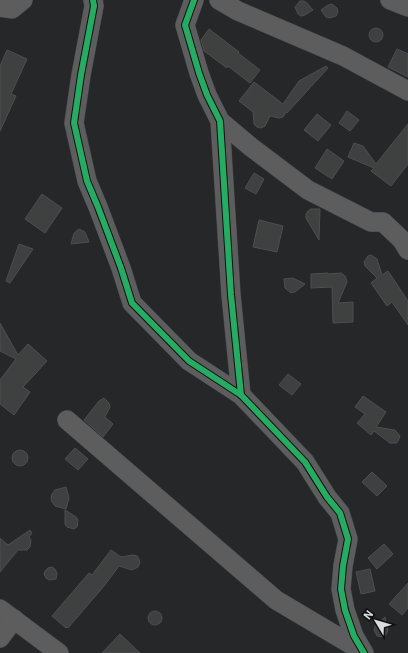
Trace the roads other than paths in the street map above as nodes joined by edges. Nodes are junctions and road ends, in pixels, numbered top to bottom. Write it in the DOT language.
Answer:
graph roads {
  1 [pos="23,0"];
  2 [pos="93,0"];
  3 [pos="194,0"];
  4 [pos="219,0"];
  5 [pos="390,0"];
  6 [pos="0,7"];
  7 [pos="408,7"];
  8 [pos="408,91"];
  9 [pos="220,122"];
  10 [pos="408,250"];
  11 [pos="241,395"];
  12 [pos="67,420"];
  13 [pos="7,614"];
  14 [pos="0,638"];
  15 [pos="363,652"];
  16 [pos="59,653"];
  1 -- 6 [label="street"];
  2 -- 11 [label="street"];
  3 -- 9 [label="street"];
  4 -- 8 [label="street"];
  5 -- 7 [label="street"];
  9 -- 10 [label="street"];
  9 -- 11 [label="street"];
  11 -- 15 [label="street"];
  12 -- 15 [label="street"];
  13 -- 14 [label="street"];
  13 -- 16 [label="street"];
}
